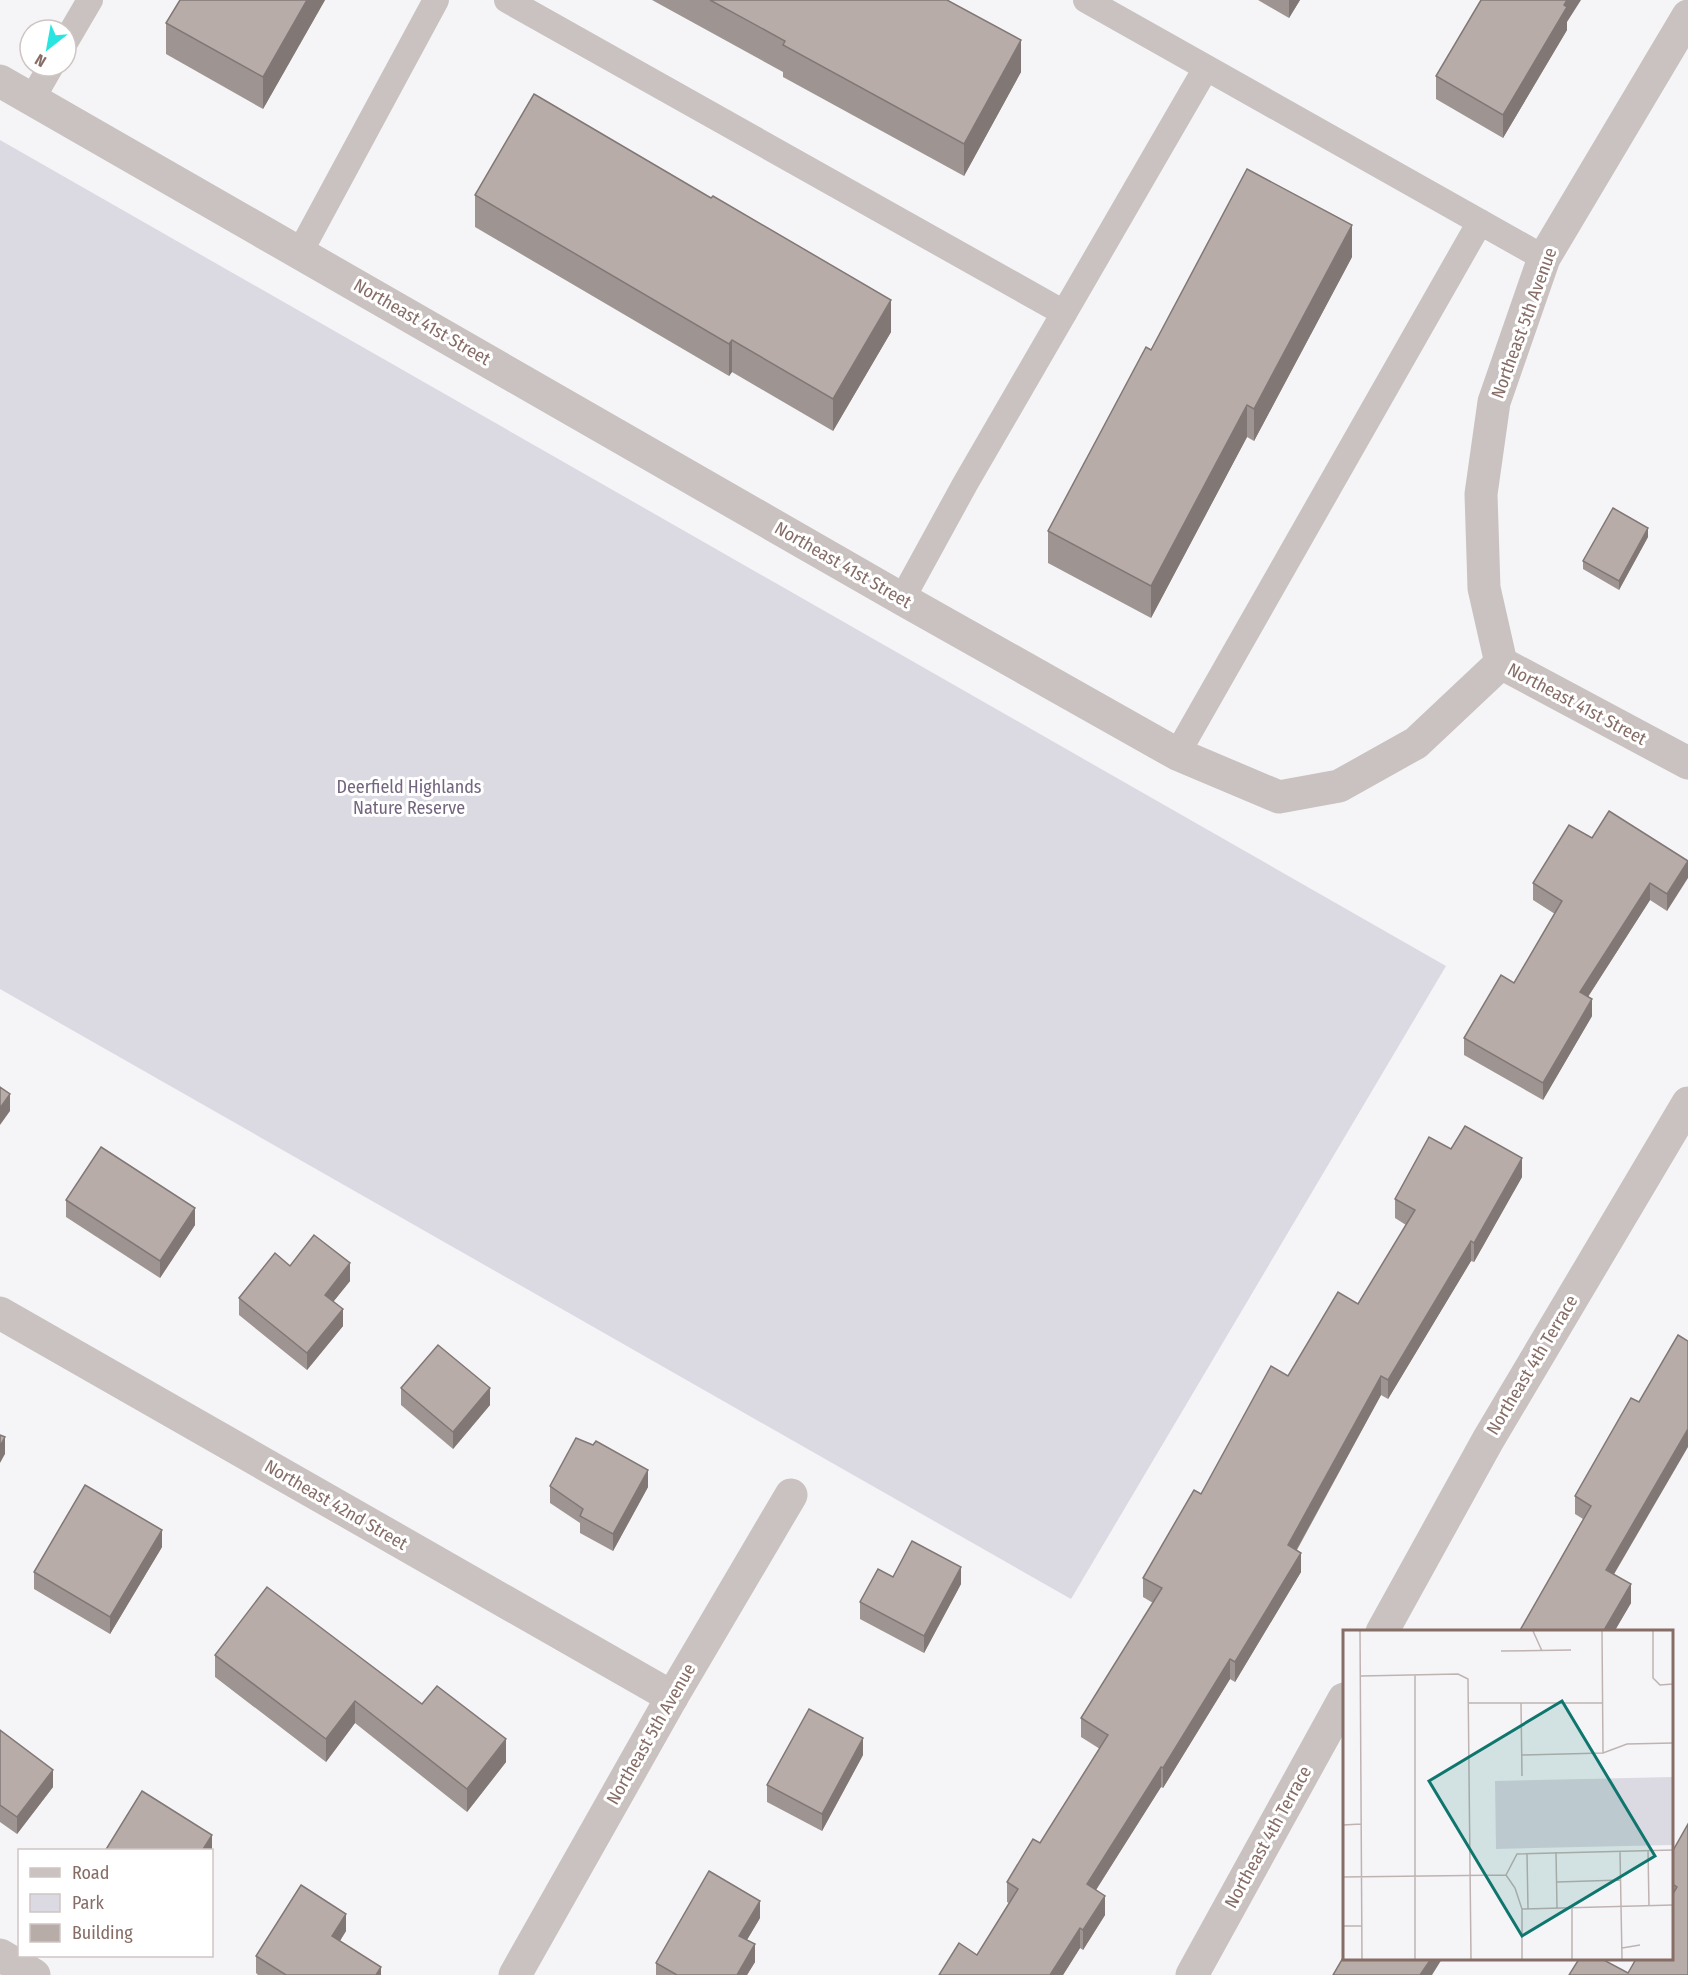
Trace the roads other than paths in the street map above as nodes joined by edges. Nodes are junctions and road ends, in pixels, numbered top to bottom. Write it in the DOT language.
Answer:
graph roads {
  1 [pos="90,0"];
  2 [pos="436,0"];
  3 [pos="507,0"];
  4 [pos="1086,0"];
  5 [pos="1688,16"];
  6 [pos="78,20"];
  7 [pos="1206,68"];
  8 [pos="44,78"];
  9 [pos="0,81"];
  10 [pos="32,99"];
  11 [pos="1480,222"];
  12 [pos="300,252"];
  13 [pos="1544,258"];
  14 [pos="1064,313"];
  15 [pos="902,599"];
  16 [pos="1501,663"];
  17 [pos="1178,754"];
  18 [pos="1688,763"];
  19 [pos="1688,1102"];
  20 [pos="0,1313"];
  21 [pos="791,1495"];
  22 [pos="1383,1630"];
  23 [pos="672,1697"];
  24 [pos="1343,1701"];
  25 [pos="0,1955"];
  26 [pos="34,1975"];
  27 [pos="515,1975"];
  28 [pos="1192,1975"];
  1 -- 6 [label="lane"];
  2 -- 12 [label="lane"];
  3 -- 14 [label="lane"];
  4 -- 7 [label="lane"];
  5 -- 13 [label="street, Northeast 5th Avenue"];
  7 -- 11 [label="lane"];
  7 -- 14 [label="lane"];
  8 -- 10 [label="lane"];
  9 -- 10 [label="street, Northeast 41st Street"];
  10 -- 12 [label="street, Northeast 41st Street"];
  11 -- 13 [label="lane"];
  11 -- 17 [label="lane"];
  12 -- 15 [label="street, Northeast 41st Street"];
  13 -- 16 [label="street, Northeast 5th Avenue"];
  14 -- 15 [label="lane"];
  15 -- 17 [label="street, Northeast 41st Street"];
  16 -- 17 [label="street, Northeast 41st Street"];
  16 -- 18 [label="street, Northeast 41st Street"];
  19 -- 22 [label="street, Northeast 4th Terrace"];
  20 -- 23 [label="street, Northeast 42nd Street"];
  21 -- 23 [label="street, Northeast 5th Avenue"];
  23 -- 27 [label="street, Northeast 5th Avenue"];
  24 -- 28 [label="street, Northeast 4th Terrace"];
  25 -- 26 [label="street"];
}
